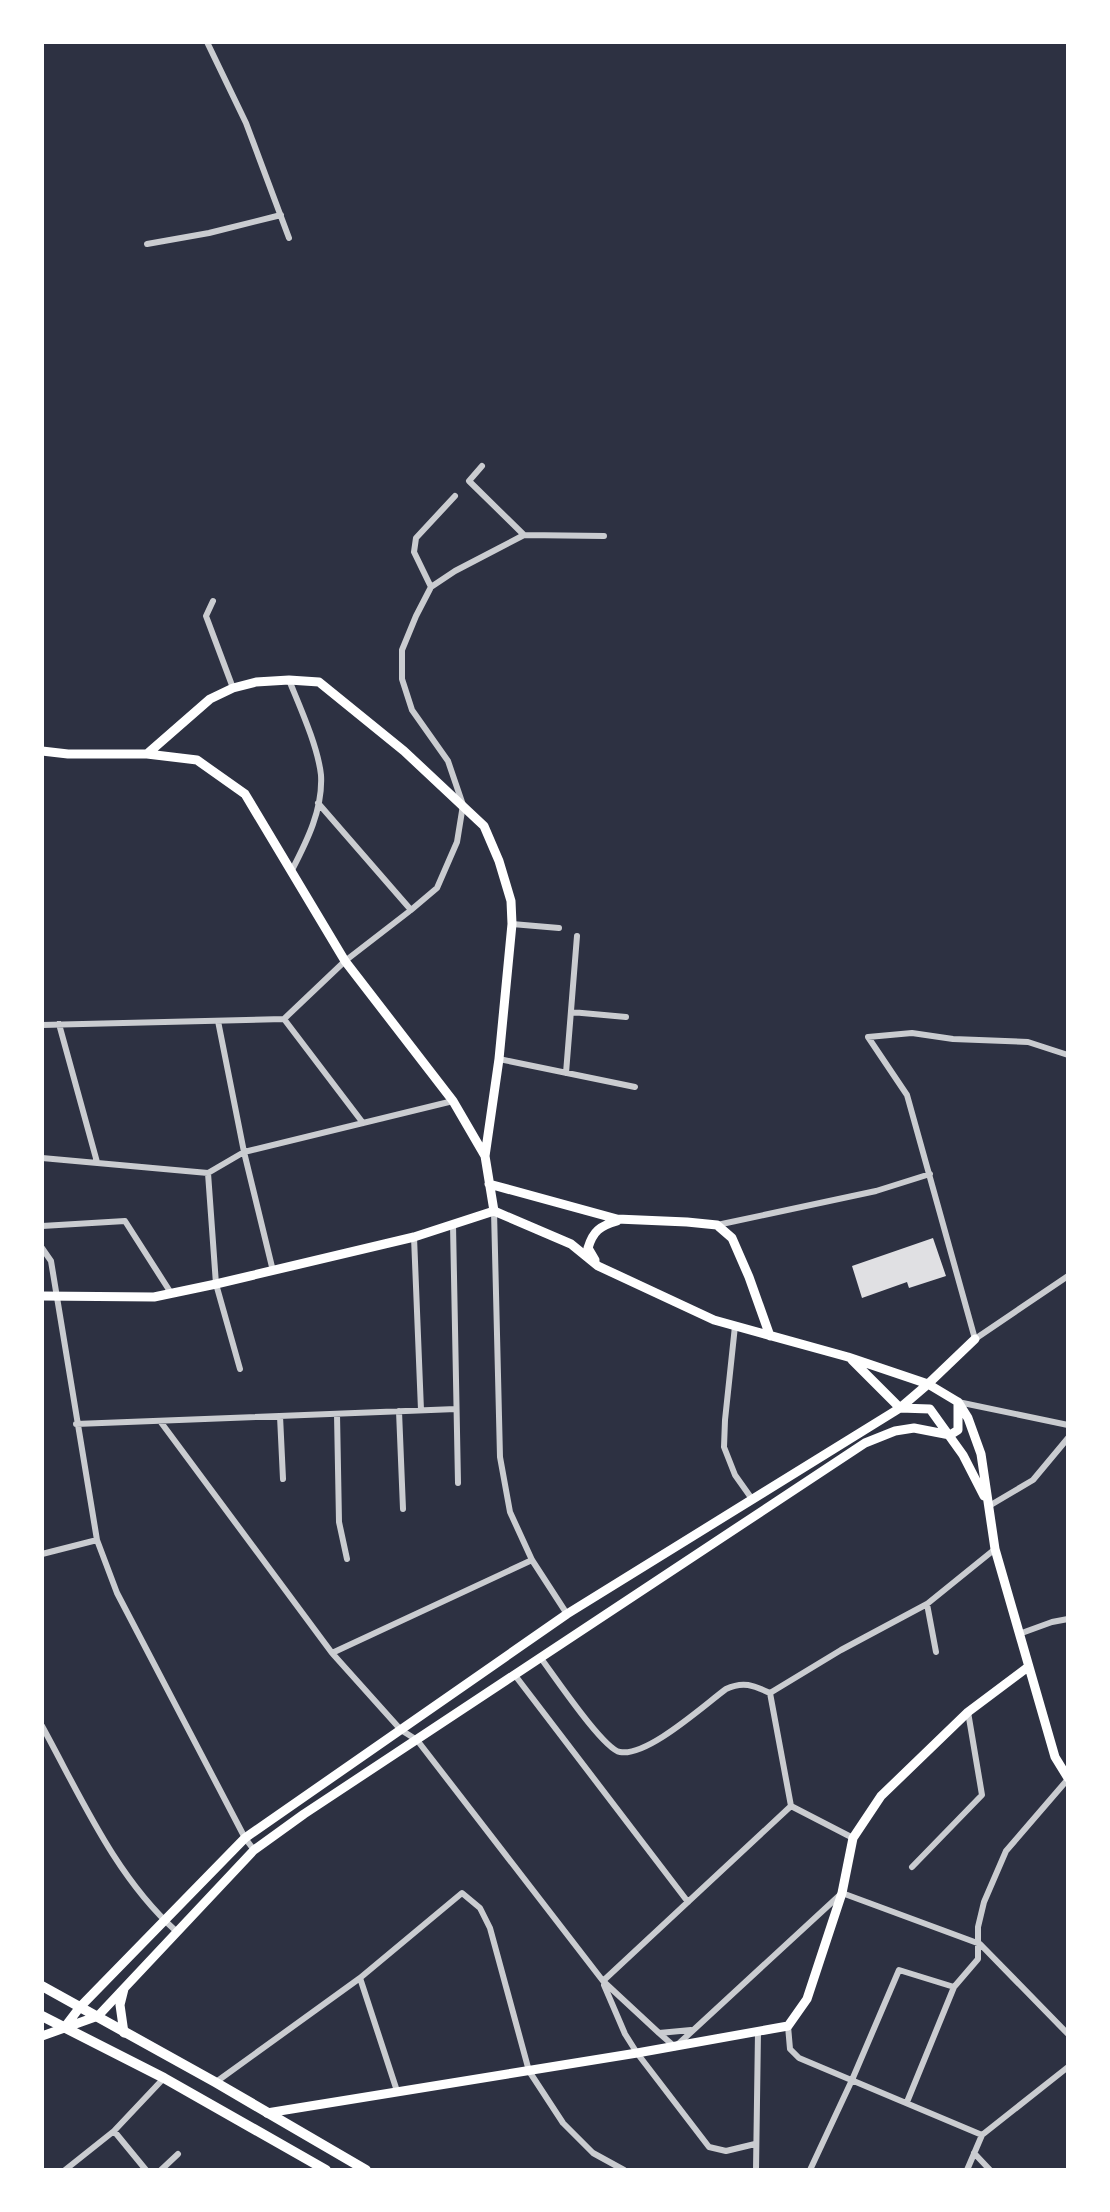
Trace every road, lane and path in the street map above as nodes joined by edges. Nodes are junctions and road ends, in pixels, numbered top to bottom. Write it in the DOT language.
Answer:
graph roads {
  1 [pos="207,42"];
  2 [pos="281,215"];
  3 [pos="289,238"];
  4 [pos="147,244"];
  5 [pos="482,466"];
  6 [pos="455,496"];
  7 [pos="524,535"];
  8 [pos="604,536"];
  9 [pos="431,587"];
  10 [pos="213,601"];
  11 [pos="289,680"];
  12 [pos="233,688"];
  13 [pos="42,751"];
  14 [pos="147,754"];
  15 [pos="318,803"];
  16 [pos="463,805"];
  17 [pos="292,870"];
  18 [pos="411,910"];
  19 [pos="512,924"];
  20 [pos="559,928"];
  21 [pos="577,936"];
  22 [pos="345,961"];
  23 [pos="571,1012"];
  24 [pos="626,1017"];
  25 [pos="284,1019"];
  26 [pos="218,1021"];
  27 [pos="59,1024"];
  28 [pos="42,1025"];
  29 [pos="1068,1055"];
  30 [pos="499,1059"];
  31 [pos="566,1073"];
  32 [pos="635,1087"];
  33 [pos="453,1101"];
  34 [pos="363,1123"];
  35 [pos="244,1152"];
  36 [pos="485,1156"];
  37 [pos="42,1158"];
  38 [pos="97,1162"];
  39 [pos="208,1173"];
  40 [pos="930,1174"];
  41 [pos="489,1184"];
  42 [pos="494,1211"];
  43 [pos="620,1219"];
  44 [pos="453,1225"];
  45 [pos="717,1225"];
  46 [pos="42,1226"];
  47 [pos="414,1237"];
  48 [pos="42,1248"];
  49 [pos="598,1266"];
  50 [pos="273,1271"];
  51 [pos="1068,1276"];
  52 [pos="216,1284"];
  53 [pos="171,1293"];
  54 [pos="55,1295"];
  55 [pos="42,1296"];
  56 [pos="735,1326"];
  57 [pos="770,1336"];
  58 [pos="975,1339"];
  59 [pos="848,1357"];
  60 [pos="240,1369"];
  61 [pos="928,1384"];
  62 [pos="958,1402"];
  63 [pos="900,1408"];
  64 [pos="456,1409"];
  65 [pos="421,1410"];
  66 [pos="399,1411"];
  67 [pos="337,1414"];
  68 [pos="280,1416"];
  69 [pos="160,1421"];
  70 [pos="76,1424"];
  71 [pos="1068,1425"];
  72 [pos="950,1435"];
  73 [pos="1068,1438"];
  74 [pos="283,1479"];
  75 [pos="458,1483"];
  76 [pos="752,1499"];
  77 [pos="989,1506"];
  78 [pos="403,1509"];
  79 [pos="97,1540"];
  80 [pos="995,1549"];
  81 [pos="42,1554"];
  82 [pos="347,1559"];
  83 [pos="532,1560"];
  84 [pos="927,1604"];
  85 [pos="567,1614"];
  86 [pos="1068,1619"];
  87 [pos="1019,1634"];
  88 [pos="518,1648"];
  89 [pos="936,1652"];
  90 [pos="332,1653"];
  91 [pos="540,1657"];
  92 [pos="530,1664"];
  93 [pos="1028,1667"];
  94 [pos="514,1674"];
  95 [pos="770,1693"];
  96 [pos="968,1712"];
  97 [pos="42,1726"];
  98 [pos="401,1730"];
  99 [pos="417,1740"];
  100 [pos="1068,1778"];
  101 [pos="791,1806"];
  102 [pos="245,1838"];
  103 [pos="853,1838"];
  104 [pos="254,1850"];
  105 [pos="912,1867"];
  106 [pos="842,1893"];
  107 [pos="688,1902"];
  108 [pos="164,1919"];
  109 [pos="176,1931"];
  110 [pos="980,1944"];
  111 [pos="360,1978"];
  112 [pos="603,1981"];
  113 [pos="42,1986"];
  114 [pos="124,1986"];
  115 [pos="954,1987"];
  116 [pos="80,2007"];
  117 [pos="42,2016"];
  118 [pos="98,2016"];
  119 [pos="788,2026"];
  120 [pos="64,2028"];
  121 [pos="691,2030"];
  122 [pos="758,2032"];
  123 [pos="124,2033"];
  124 [pos="659,2033"];
  125 [pos="1068,2034"];
  126 [pos="42,2036"];
  127 [pos="675,2047"];
  128 [pos="637,2053"];
  129 [pos="1068,2067"];
  130 [pos="529,2071"];
  131 [pos="164,2078"];
  132 [pos="852,2080"];
  133 [pos="215,2082"];
  134 [pos="397,2091"];
  135 [pos="907,2102"];
  136 [pos="267,2113"];
  137 [pos="114,2131"];
  138 [pos="982,2135"];
  139 [pos="755,2144"];
  140 [pos="974,2153"];
  141 [pos="178,2154"];
  142 [pos="307,2166"];
  143 [pos="65,2170"];
  144 [pos="146,2170"];
  145 [pos="161,2170"];
  146 [pos="326,2170"];
  147 [pos="366,2170"];
  148 [pos="624,2170"];
  149 [pos="756,2170"];
  150 [pos="810,2170"];
  151 [pos="967,2170"];
  152 [pos="990,2170"];
  1 -- 2 [label="street"];
  2 -- 3 [label="street"];
  2 -- 4 [label="street"];
  5 -- 7 [label="street"];
  6 -- 9 [label="street"];
  7 -- 8 [label="street"];
  7 -- 9 [label="street"];
  9 -- 16 [label="street"];
  10 -- 12 [label="street"];
  11 -- 12 [label="main road"];
  11 -- 15 [label="street"];
  11 -- 16 [label="main road"];
  12 -- 14 [label="main road"];
  13 -- 14 [label="main road"];
  14 -- 17 [label="main road"];
  15 -- 17 [label="street"];
  15 -- 18 [label="street"];
  16 -- 18 [label="street"];
  16 -- 19 [label="main road"];
  17 -- 22 [label="main road"];
  18 -- 22 [label="street"];
  19 -- 20 [label="street"];
  19 -- 30 [label="main road"];
  21 -- 23 [label="street"];
  22 -- 25 [label="street"];
  22 -- 33 [label="main road"];
  23 -- 24 [label="street"];
  23 -- 31 [label="street"];
  25 -- 26 [label="street"];
  25 -- 34 [label="street"];
  26 -- 27 [label="street"];
  26 -- 35 [label="street"];
  27 -- 28 [label="street"];
  27 -- 38 [label="street"];
  29 -- 40 [label="street"];
  30 -- 31 [label="street"];
  30 -- 36 [label="main road"];
  31 -- 32 [label="street"];
  33 -- 34 [label="street"];
  33 -- 36 [label="main road"];
  34 -- 35 [label="street"];
  35 -- 39 [label="street"];
  35 -- 50 [label="street"];
  36 -- 41 [label="main road"];
  37 -- 38 [label="street"];
  38 -- 39 [label="street"];
  39 -- 52 [label="street"];
  40 -- 45 [label="street"];
  40 -- 58 [label="street"];
  41 -- 42 [label="main road"];
  41 -- 43 [label="main road"];
  42 -- 44 [label="main road"];
  42 -- 49 [label="main road"];
  42 -- 83 [label="street"];
  43 -- 45 [label="main road"];
  43 -- 49 [label="main road"];
  44 -- 47 [label="main road"];
  44 -- 64 [label="street"];
  45 -- 57 [label="main road"];
  46 -- 53 [label="street"];
  47 -- 50 [label="main road"];
  47 -- 65 [label="street"];
  48 -- 54 [label="street"];
  49 -- 56 [label="main road"];
  50 -- 52 [label="main road"];
  51 -- 58 [label="street"];
  52 -- 53 [label="main road"];
  52 -- 60 [label="street"];
  53 -- 54 [label="main road"];
  54 -- 55 [label="main road"];
  54 -- 70 [label="street"];
  56 -- 57 [label="main road"];
  56 -- 76 [label="street"];
  57 -- 59 [label="main road"];
  58 -- 61 [label="main road"];
  59 -- 61 [label="main road"];
  59 -- 63 [label="main road"];
  61 -- 62 [label="main road"];
  61 -- 63 [label="main road"];
  62 -- 71 [label="street"];
  62 -- 72 [label="main road"];
  62 -- 77 [label="main road"];
  63 -- 72 [label="main road"];
  63 -- 76 [label="main road"];
  64 -- 65 [label="street"];
  64 -- 75 [label="street"];
  65 -- 66 [label="street"];
  66 -- 67 [label="street"];
  66 -- 78 [label="street"];
  67 -- 68 [label="street"];
  67 -- 82 [label="street"];
  68 -- 69 [label="street"];
  68 -- 74 [label="street"];
  69 -- 70 [label="street"];
  69 -- 90 [label="street"];
  70 -- 79 [label="street"];
  72 -- 77 [label="main road"];
  72 -- 91 [label="main road"];
  73 -- 77 [label="street"];
  76 -- 85 [label="main road"];
  77 -- 80 [label="main road"];
  79 -- 81 [label="street"];
  79 -- 102 [label="street"];
  80 -- 84 [label="street"];
  80 -- 87 [label="main road"];
  83 -- 85 [label="street"];
  83 -- 90 [label="street"];
  84 -- 89 [label="street"];
  84 -- 95 [label="street"];
  85 -- 88 [label="main road"];
  86 -- 87 [label="street"];
  87 -- 93 [label="main road"];
  88 -- 92 [label="main road"];
  88 -- 98 [label="main road"];
  90 -- 98 [label="street"];
  91 -- 92 [label="main road"];
  91 -- 95 [label="street"];
  92 -- 94 [label="main road"];
  93 -- 96 [label="main road"];
  93 -- 100 [label="main road"];
  94 -- 99 [label="main road"];
  94 -- 107 [label="street"];
  95 -- 101 [label="street"];
  96 -- 103 [label="main road"];
  96 -- 105 [label="street"];
  97 -- 108 [label="street"];
  98 -- 99 [label="street"];
  98 -- 102 [label="main road"];
  99 -- 104 [label="main road"];
  99 -- 112 [label="street"];
  100 -- 110 [label="street"];
  101 -- 103 [label="street"];
  101 -- 107 [label="street"];
  102 -- 104 [label="street"];
  102 -- 108 [label="main road"];
  103 -- 106 [label="main road"];
  104 -- 109 [label="main road"];
  106 -- 110 [label="street"];
  106 -- 119 [label="main road"];
  106 -- 121 [label="street"];
  107 -- 112 [label="street"];
  108 -- 109 [label="street"];
  108 -- 116 [label="main road"];
  109 -- 114 [label="main road"];
  110 -- 115 [label="street"];
  110 -- 125 [label="street"];
  111 -- 130 [label="street"];
  111 -- 133 [label="street"];
  111 -- 134 [label="street"];
  112 -- 124 [label="street"];
  112 -- 128 [label="street"];
  113 -- 116 [label="main road"];
  114 -- 118 [label="main road"];
  114 -- 123 [label="main road"];
  115 -- 132 [label="street"];
  115 -- 135 [label="street"];
  116 -- 118 [label="main road"];
  116 -- 120 [label="main road"];
  117 -- 120 [label="main road"];
  118 -- 120 [label="main road"];
  118 -- 123 [label="main road"];
  119 -- 122 [label="main road"];
  119 -- 132 [label="street"];
  120 -- 126 [label="main road"];
  120 -- 131 [label="main road"];
  121 -- 124 [label="street"];
  121 -- 127 [label="street"];
  122 -- 127 [label="main road"];
  122 -- 139 [label="street"];
  123 -- 133 [label="main road"];
  124 -- 127 [label="street"];
  127 -- 128 [label="main road"];
  128 -- 130 [label="main road"];
  128 -- 139 [label="street"];
  129 -- 138 [label="street"];
  130 -- 134 [label="main road"];
  130 -- 148 [label="street"];
  131 -- 137 [label="street"];
  131 -- 142 [label="main road"];
  132 -- 135 [label="street"];
  132 -- 150 [label="street"];
  133 -- 136 [label="main road"];
  134 -- 136 [label="main road"];
  135 -- 138 [label="street"];
  136 -- 147 [label="main road"];
  137 -- 143 [label="street"];
  137 -- 144 [label="street"];
  138 -- 140 [label="street"];
  139 -- 149 [label="street"];
  140 -- 151 [label="street"];
  140 -- 152 [label="street"];
  141 -- 145 [label="street"];
  142 -- 146 [label="main road"];
}
